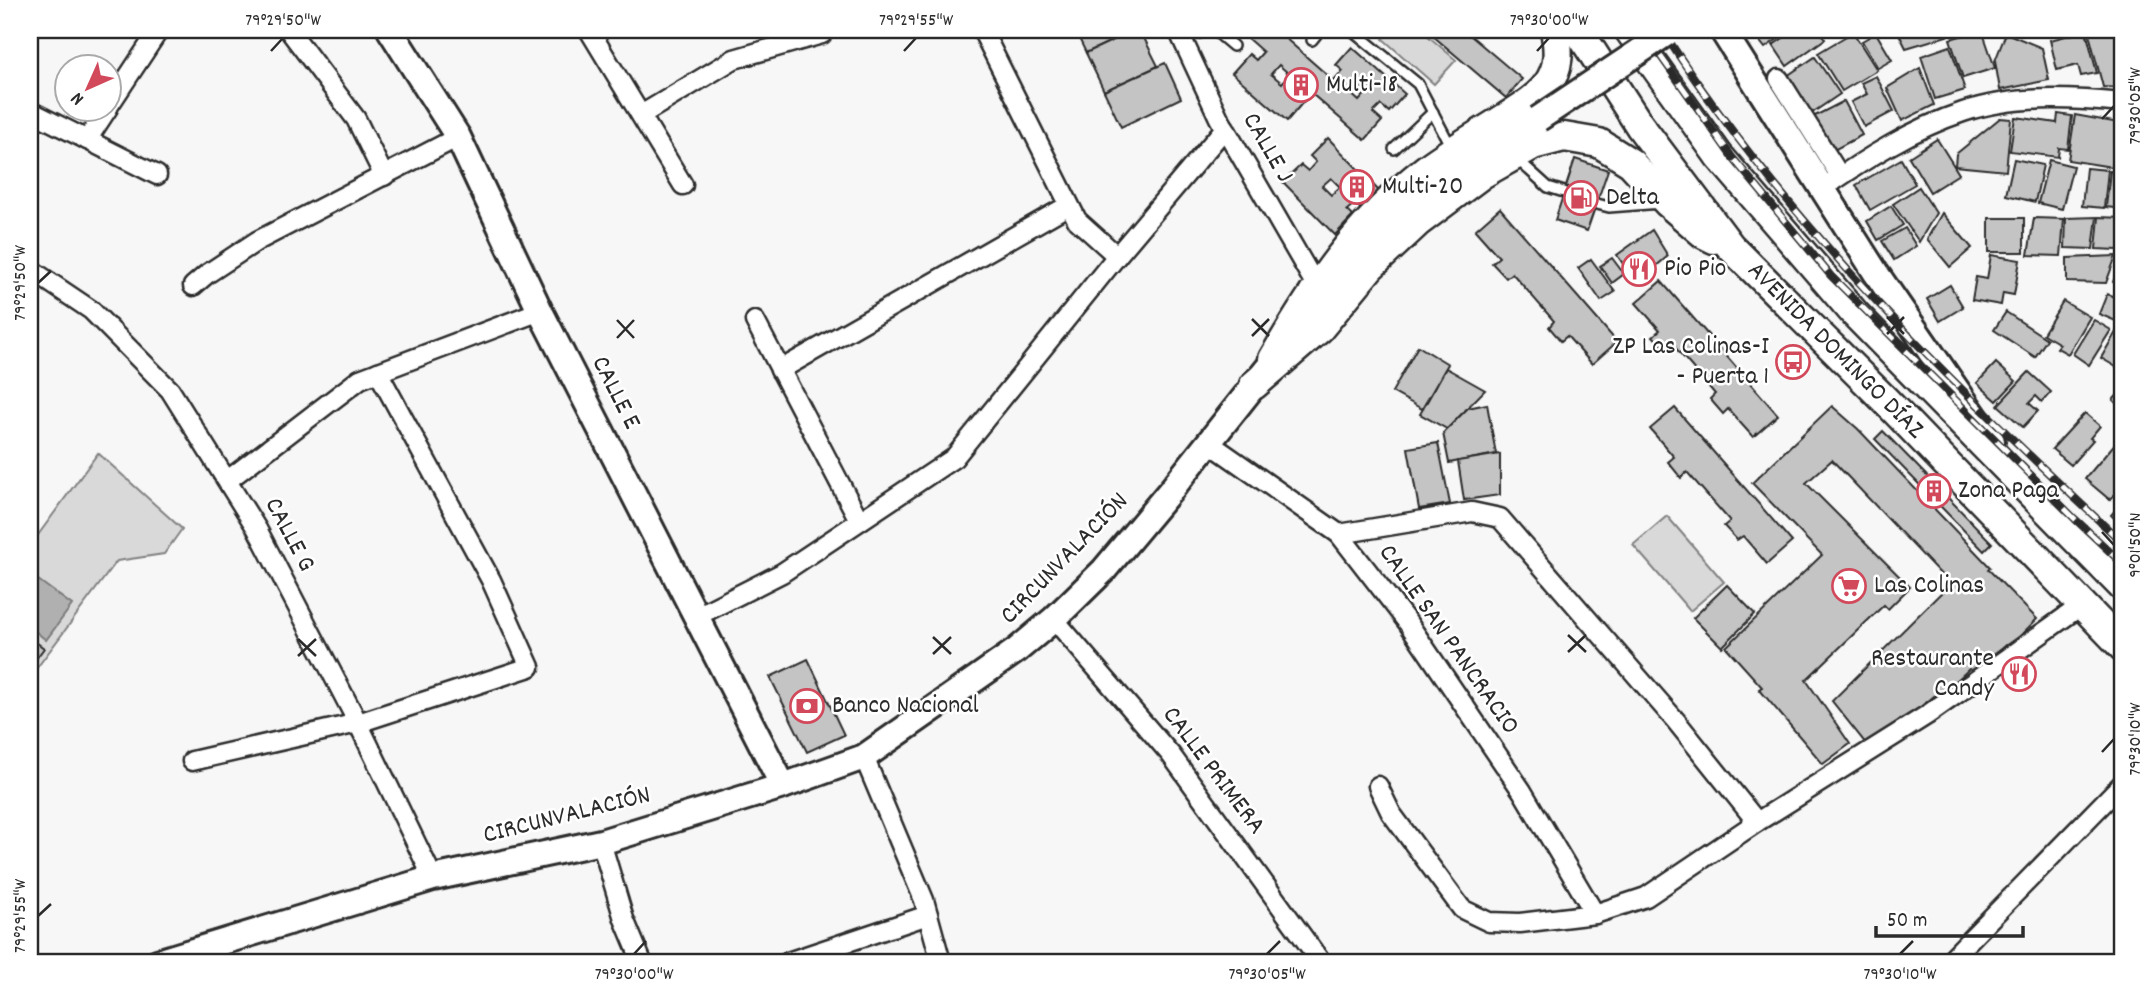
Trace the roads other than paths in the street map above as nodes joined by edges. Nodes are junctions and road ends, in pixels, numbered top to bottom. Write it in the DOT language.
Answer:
graph roads {
  1 [pos="289,30"];
  2 [pos="390,30"];
  3 [pos="589,30"];
  4 [pos="982,30"];
  5 [pos="1212,30"];
  6 [pos="1320,30"];
  7 [pos="1352,30"];
  8 [pos="1555,30"];
  9 [pos="1578,30"];
  10 [pos="1629,30"];
  11 [pos="1722,30"];
  12 [pos="1670,32"];
  13 [pos="156,33"];
  14 [pos="822,34"];
  15 [pos="1180,34"];
  16 [pos="1312,40"];
  17 [pos="1233,46"];
  18 [pos="1779,79"];
  19 [pos="122,86"];
  20 [pos="2123,103"];
  21 [pos="30,111"];
  22 [pos="1433,112"];
  23 [pos="641,115"];
  24 [pos="99,122"];
  25 [pos="1225,128"];
  26 [pos="457,137"];
  27 [pos="87,140"];
  28 [pos="1394,149"];
  29 [pos="1453,152"];
  30 [pos="1515,157"];
  31 [pos="157,175"];
  32 [pos="384,176"];
  33 [pos="1831,183"];
  34 [pos="683,185"];
  35 [pos="1564,192"];
  36 [pos="1668,202"];
  37 [pos="1597,204"];
  38 [pos="1069,205"];
  39 [pos="1730,246"];
  40 [pos="1117,257"];
  41 [pos="30,269"];
  42 [pos="193,286"];
  43 [pos="1318,289"];
  44 [pos="540,312"];
  45 [pos="755,321"];
  46 [pos="780,370"];
  47 [pos="378,372"];
  48 [pos="1261,376"];
  49 [pos="1208,442"];
  50 [pos="228,480"];
  51 [pos="2020,482"];
  52 [pos="859,520"];
  53 [pos="1339,534"];
  54 [pos="2123,587"];
  55 [pos="2082,605"];
  56 [pos="695,617"];
  57 [pos="1054,619"];
  58 [pos="2123,647"];
  59 [pos="358,723"];
  60 [pos="864,757"];
  61 [pos="192,761"];
  62 [pos="2123,783"];
  63 [pos="783,786"];
  64 [pos="1378,786"];
  65 [pos="1757,821"];
  66 [pos="601,842"];
  67 [pos="433,878"];
  68 [pos="1595,914"];
  69 [pos="928,915"];
  70 [pos="157,962"];
  71 [pos="642,962"];
  72 [pos="788,962"];
  73 [pos="941,962"];
  74 [pos="1321,962"];
  75 [pos="1948,962"];
  1 -- 32 [label="street"];
  2 -- 26 [label="main road, CALLE E"];
  3 -- 23 [label="street"];
  4 -- 38 [label="street"];
  5 -- 15 [label="lane"];
  5 -- 17 [label="lane"];
  6 -- 16 [label="lane"];
  7 -- 22 [label="lane"];
  8 -- 29 [label="main road"];
  9 -- 39 [label="main road, AVENIDA DOMINGO DÍAZ"];
  10 -- 51 [label="main road, AVENIDA DOMINGO DÍAZ"];
  11 -- 33 [label="main road"];
  12 -- 48 [label="main road, CIRCUNVALACIÓN, bridge"];
  13 -- 19 [label="street"];
  14 -- 23 [label="street"];
  15 -- 25 [label="street, CALLE J"];
  18 -- 33 [label="street"];
  20 -- 33 [label="street"];
  21 -- 27 [label="street"];
  22 -- 28 [label="lane"];
  22 -- 29 [label="lane"];
  23 -- 34 [label="street"];
  24 -- 27 [label="street"];
  25 -- 40 [label="street"];
  25 -- 43 [label="street, CALLE J"];
  26 -- 32 [label="street"];
  26 -- 44 [label="main road, CALLE E"];
  27 -- 31 [label="street"];
  29 -- 43 [label="main road"];
  30 -- 35 [label="lane"];
  30 -- 36 [label="main road"];
  30 -- 48 [label="main road"];
  32 -- 42 [label="street"];
  33 -- 51 [label="main road"];
  36 -- 37 [label="lane"];
  36 -- 39 [label="main road"];
  38 -- 40 [label="street"];
  38 -- 46 [label="street"];
  39 -- 55 [label="main road, AVENIDA DOMINGO DÍAZ"];
  40 -- 52 [label="street"];
  41 -- 50 [label="street, CALLE G"];
  43 -- 48 [label="main road"];
  44 -- 47 [label="street"];
  44 -- 56 [label="main road, CALLE E"];
  45 -- 46 [label="street"];
  46 -- 52 [label="street"];
  47 -- 50 [label="street"];
  47 -- 59 [label="street"];
  48 -- 49 [label="main road, CIRCUNVALACIÓN"];
  49 -- 53 [label="street, CALLE SAN PANCRACIO"];
  49 -- 57 [label="main road, CIRCUNVALACIÓN"];
  50 -- 59 [label="street, CALLE G"];
  51 -- 54 [label="main road, AVENIDA DOMINGO DÍAZ"];
  52 -- 56 [label="street"];
  53 -- 65 [label="street"];
  53 -- 68 [label="street, CALLE SAN PANCRACIO"];
  55 -- 58 [label="main road, AVENIDA DOMINGO DÍAZ"];
  55 -- 65 [label="street"];
  56 -- 63 [label="main road, CALLE E"];
  57 -- 60 [label="main road, CIRCUNVALACIÓN"];
  57 -- 74 [label="street, CALLE PRIMERA"];
  59 -- 61 [label="street"];
  59 -- 67 [label="street, CALLE G"];
  60 -- 63 [label="main road, CIRCUNVALACIÓN"];
  60 -- 69 [label="street"];
  62 -- 75 [label="street"];
  63 -- 66 [label="main road, CIRCUNVALACIÓN"];
  64 -- 68 [label="street"];
  65 -- 68 [label="street"];
  66 -- 67 [label="main road, CIRCUNVALACIÓN"];
  66 -- 71 [label="street"];
  67 -- 70 [label="main road, CIRCUNVALACIÓN"];
  69 -- 72 [label="street"];
  69 -- 73 [label="street"];
}
